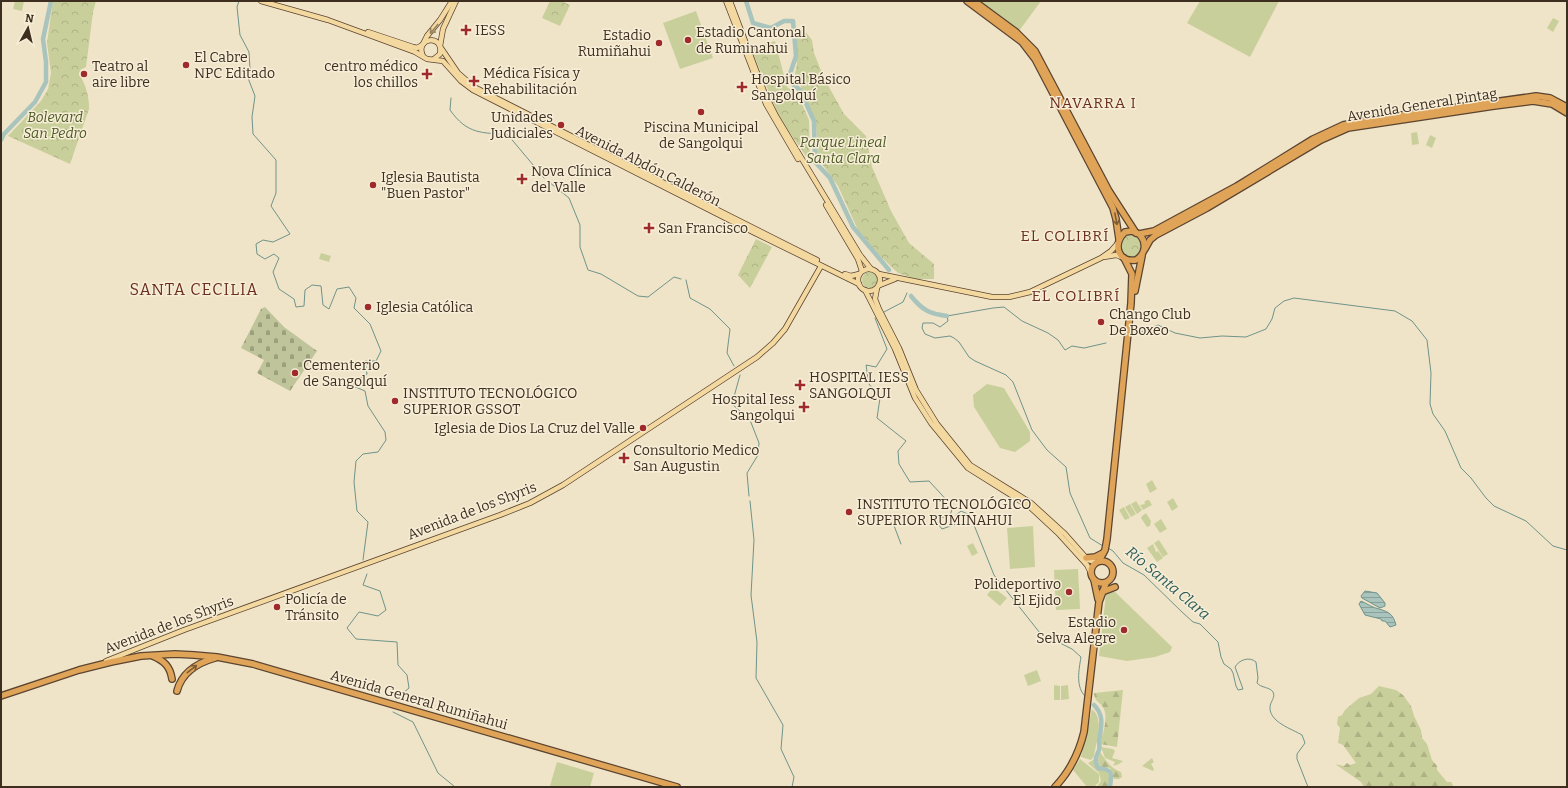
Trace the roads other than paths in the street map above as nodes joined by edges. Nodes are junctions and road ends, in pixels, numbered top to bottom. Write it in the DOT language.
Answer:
graph roads {
  1 [pos="261,1"];
  2 [pos="267,1"];
  3 [pos="452,1"];
  4 [pos="456,1"];
  5 [pos="726,1"];
  6 [pos="730,1"];
  7 [pos="967,1"];
  8 [pos="974,1"];
  9 [pos="422,45"];
  10 [pos="441,47"];
  11 [pos="423,56"];
  12 [pos="434,60"];
  13 [pos="1567,107"];
  14 [pos="1567,113"];
  15 [pos="1137,233"];
  16 [pos="1118,241"];
  17 [pos="1144,252"];
  18 [pos="1123,257"];
  19 [pos="1101,258"];
  20 [pos="825,266"];
  21 [pos="872,269"];
  22 [pos="860,272"];
  23 [pos="879,274"];
  24 [pos="897,278"];
  25 [pos="859,284"];
  26 [pos="878,287"];
  27 [pos="865,290"];
  28 [pos="1131,302"];
  29 [pos="935,425"];
  30 [pos="1104,550"];
  31 [pos="1086,558"];
  32 [pos="1098,562"];
  33 [pos="1112,566"];
  34 [pos="1091,573"];
  35 [pos="1094,580"];
  36 [pos="1106,583"];
  37 [pos="1115,587"];
  38 [pos="1101,592"];
  39 [pos="1098,602"];
  40 [pos="151,655"];
  41 [pos="218,657"];
  42 [pos="93,666"];
  43 [pos="172,679"];
  44 [pos="177,691"];
  45 [pos="1,696"];
  46 [pos="677,787"];
  47 [pos="1055,787"];
  1 -- 11 [label="main road"];
  2 -- 9 [label="main road"];
  3 -- 9 [label="main road, one-way"];
  4 -- 10 [label="main road"];
  5 -- 22 [label="main road"];
  6 -- 21 [label="main road"];
  7 -- 16 [label="highway, one-way"];
  8 -- 15 [label="highway"];
  9 -- 10 [label="main road"];
  9 -- 11 [label="main road"];
  10 -- 12 [label="main road"];
  10 -- 20 [label="main road, Avenida Abdón Calderón"];
  11 -- 12 [label="main road"];
  12 -- 20 [label="main road, Avenida Abdón Calderón"];
  13 -- 15 [label="highway, Avenida General Pintag"];
  14 -- 17 [label="highway, Avenida General Pintag"];
  15 -- 16 [label="highway"];
  15 -- 17 [label="highway"];
  16 -- 18 [label="highway"];
  16 -- 19 [label="main road"];
  17 -- 18 [label="highway"];
  17 -- 28 [label="highway"];
  18 -- 19 [label="main road"];
  18 -- 28 [label="highway"];
  19 -- 24 [label="main road"];
  20 -- 22 [label="main road, Avenida Abdón Calderón"];
  20 -- 25 [label="main road, Avenida Abdón Calderón"];
  20 -- 42 [label="main road, Avenida de los Shyris"];
  21 -- 22 [label="main road"];
  21 -- 23 [label="main road"];
  22 -- 25 [label="main road"];
  23 -- 24 [label="main road"];
  23 -- 26 [label="main road"];
  24 -- 26 [label="main road"];
  25 -- 27 [label="main road"];
  26 -- 27 [label="main road"];
  26 -- 29 [label="main road"];
  27 -- 29 [label="main road"];
  28 -- 30 [label="highway"];
  29 -- 31 [label="main road"];
  29 -- 34 [label="main road"];
  30 -- 31 [label="highway"];
  30 -- 32 [label="highway"];
  30 -- 33 [label="highway"];
  31 -- 32 [label="main road"];
  32 -- 33 [label="highway"];
  32 -- 34 [label="highway"];
  33 -- 36 [label="highway"];
  34 -- 35 [label="highway"];
  35 -- 36 [label="highway"];
  35 -- 39 [label="highway"];
  36 -- 38 [label="highway"];
  37 -- 38 [label="highway"];
  38 -- 39 [label="highway"];
  39 -- 47 [label="highway"];
  40 -- 41 [label="highway, Avenida General Rumiñahui"];
  40 -- 42 [label="highway, Avenida General Rumiñahui"];
  40 -- 43 [label="highway"];
  44 -- 41 [label="highway, one-way"];
  41 -- 46 [label="highway, Avenida General Rumiñahui"];
  42 -- 45 [label="highway, Avenida General Rumiñahui"];
}
